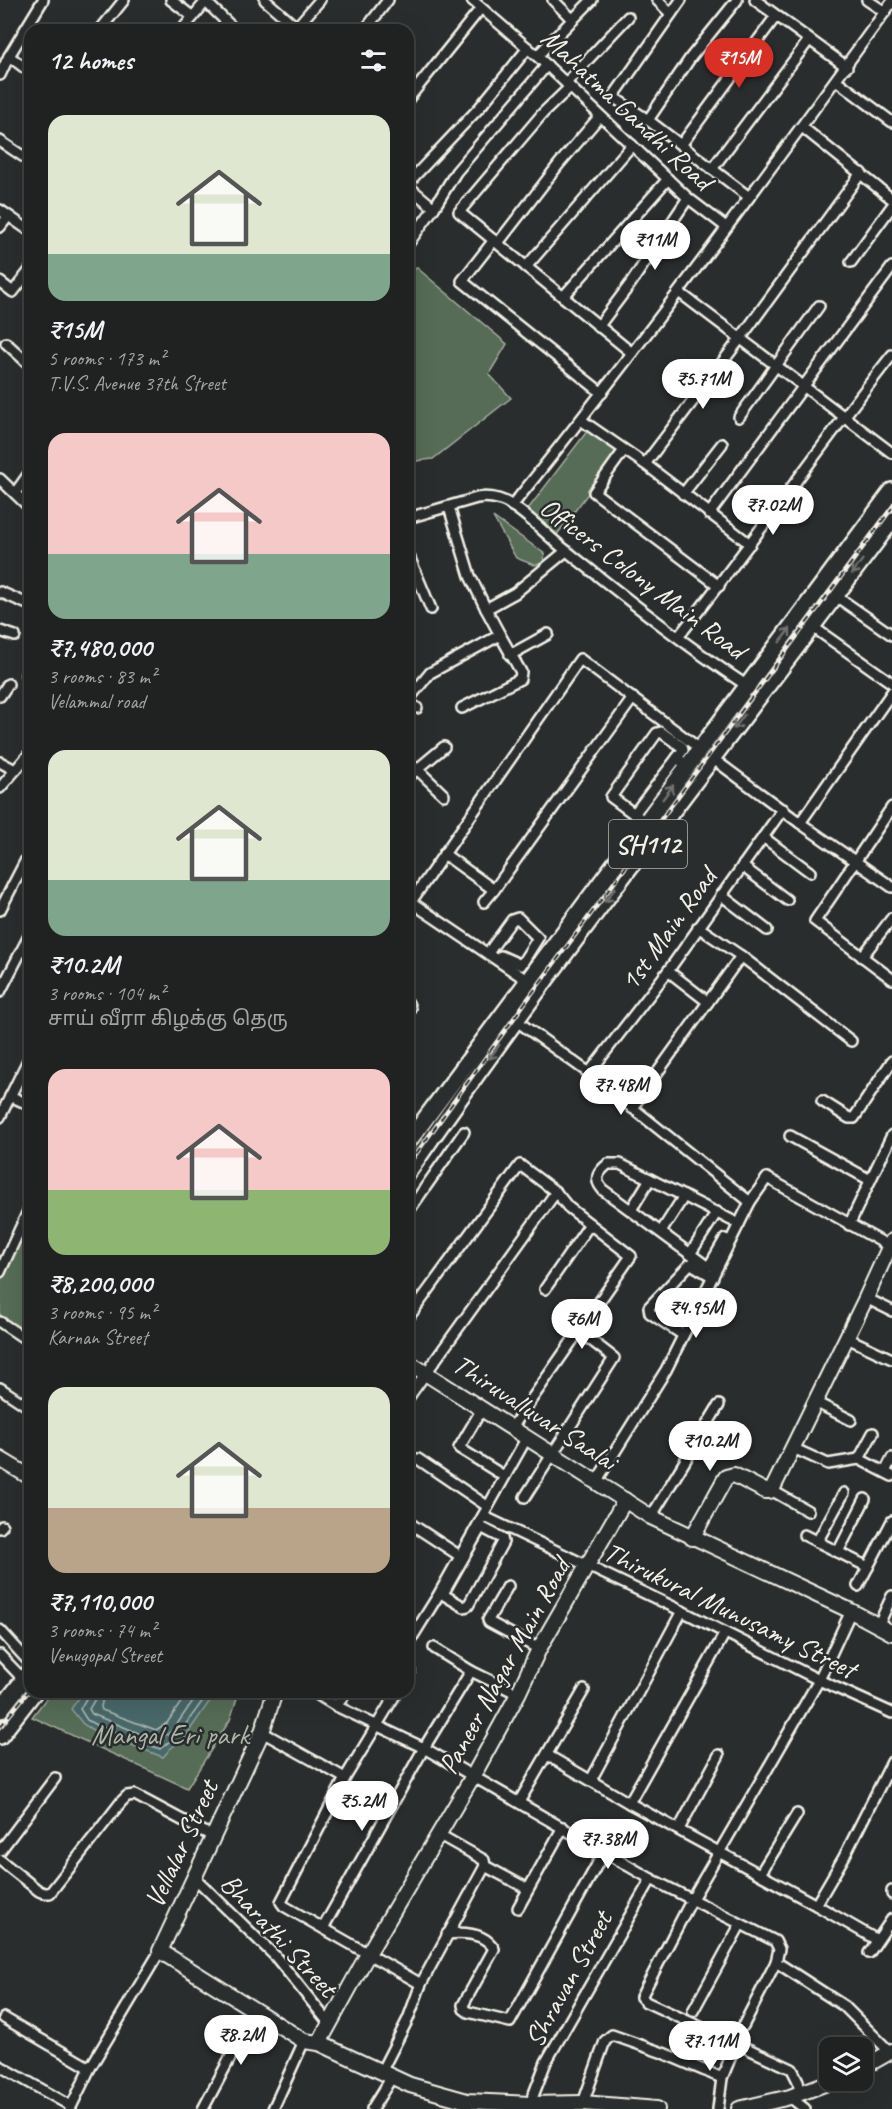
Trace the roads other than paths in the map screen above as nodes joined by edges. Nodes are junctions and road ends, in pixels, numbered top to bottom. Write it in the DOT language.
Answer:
graph roads {
  1 [pos="43,0"];
  2 [pos="124,0"];
  3 [pos="171,0"];
  4 [pos="265,0"];
  5 [pos="320,0"];
  6 [pos="388,0"];
  7 [pos="472,0"];
  8 [pos="553,0"];
  9 [pos="592,0"];
  10 [pos="657,0"];
  11 [pos="681,0"];
  12 [pos="737,0"];
  13 [pos="755,0"];
  14 [pos="867,0"];
  15 [pos="206,1"];
  16 [pos="892,2"];
  17 [pos="481,8"];
  18 [pos="885,12"];
  19 [pos="671,14"];
  20 [pos="776,16"];
  21 [pos="193,17"];
  22 [pos="628,17"];
  23 [pos="573,20"];
  24 [pos="28,24"];
  25 [pos="105,24"];
  26 [pos="187,24"];
  27 [pos="229,24"];
  28 [pos="291,24"];
  29 [pos="299,24"];
  30 [pos="370,24"];
  31 [pos="24,31"];
  32 [pos="809,40"];
  33 [pos="528,48"];
  34 [pos="9,56"];
  35 [pos="537,56"];
  36 [pos="547,65"];
  37 [pos="24,67"];
  38 [pos="847,67"];
  39 [pos="0,75"];
  40 [pos="836,80"];
  41 [pos="568,85"];
  42 [pos="414,92"];
  43 [pos="600,116"];
  44 [pos="648,120"];
  45 [pos="892,122"];
  46 [pos="802,127"];
  47 [pos="0,141"];
  48 [pos="632,145"];
  49 [pos="681,145"];
  50 [pos="24,157"];
  51 [pos="712,169"];
  52 [pos="861,173"];
  53 [pos="414,178"];
  54 [pos="668,179"];
  55 [pos="414,190"];
  56 [pos="749,197"];
  57 [pos="688,198"];
  58 [pos="892,199"];
  59 [pos="892,206"];
  60 [pos="434,208"];
  61 [pos="0,210"];
  62 [pos="10,217"];
  63 [pos="0,227"];
  64 [pos="24,227"];
  65 [pos="726,227"];
  66 [pos="414,236"];
  67 [pos="496,241"];
  68 [pos="851,262"];
  69 [pos="526,267"];
  70 [pos="892,267"];
  71 [pos="24,277"];
  72 [pos="0,282"];
  73 [pos="680,293"];
  74 [pos="563,297"];
  75 [pos="819,306"];
  76 [pos="598,327"];
  77 [pos="740,339"];
  78 [pos="6,343"];
  79 [pos="632,353"];
  80 [pos="892,354"];
  81 [pos="24,360"];
  82 [pos="776,366"];
  83 [pos="803,386"];
  84 [pos="602,393"];
  85 [pos="739,417"];
  86 [pos="843,417"];
  87 [pos="581,420"];
  88 [pos="722,444"];
  89 [pos="624,450"];
  90 [pos="892,453"];
  91 [pos="645,464"];
  92 [pos="0,479"];
  93 [pos="24,480"];
  94 [pos="892,491"];
  95 [pos="15,493"];
  96 [pos="683,494"];
  97 [pos="24,502"];
  98 [pos="513,506"];
  99 [pos="449,507"];
  100 [pos="709,514"];
  101 [pos="414,516"];
  102 [pos="892,520"];
  103 [pos="750,544"];
  104 [pos="566,551"];
  105 [pos="414,568"];
  106 [pos="719,586"];
  107 [pos="0,592"];
  108 [pos="836,596"];
  109 [pos="24,602"];
  110 [pos="431,609"];
  111 [pos="486,609"];
  112 [pos="813,627"];
  113 [pos="0,631"];
  114 [pos="548,634"];
  115 [pos="500,635"];
  116 [pos="892,635"];
  117 [pos="15,636"];
  118 [pos="679,636"];
  119 [pos="510,655"];
  120 [pos="892,683"];
  121 [pos="8,684"];
  122 [pos="754,690"];
  123 [pos="892,692"];
  124 [pos="414,693"];
  125 [pos="0,696"];
  126 [pos="633,698"];
  127 [pos="414,706"];
  128 [pos="417,708"];
  129 [pos="462,708"];
  130 [pos="444,747"];
  131 [pos="706,753"];
  132 [pos="24,760"];
  133 [pos="0,762"];
  134 [pos="682,762"];
  135 [pos="417,769"];
  136 [pos="15,770"];
  137 [pos="414,772"];
  138 [pos="0,788"];
  139 [pos="444,795"];
  140 [pos="892,807"];
  141 [pos="783,809"];
  142 [pos="640,818"];
  143 [pos="800,823"];
  144 [pos="763,837"];
  145 [pos="444,854"];
  146 [pos="855,862"];
  147 [pos="24,864"];
  148 [pos="741,866"];
  149 [pos="810,872"];
  150 [pos="892,887"];
  151 [pos="494,890"];
  152 [pos="721,895"];
  153 [pos="414,896"];
  154 [pos="788,900"];
  155 [pos="484,902"];
  156 [pos="414,906"];
  157 [pos="0,910"];
  158 [pos="892,918"];
  159 [pos="698,927"];
  160 [pos="768,930"];
  161 [pos="538,938"];
  162 [pos="556,943"];
  163 [pos="24,946"];
  164 [pos="489,952"];
  165 [pos="741,956"];
  166 [pos="862,957"];
  167 [pos="668,971"];
  168 [pos="892,979"];
  169 [pos="528,981"];
  170 [pos="0,992"];
  171 [pos="708,1002"];
  172 [pos="510,1017"];
  173 [pos="851,1041"];
  174 [pos="892,1061"];
  175 [pos="24,1068"];
  176 [pos="589,1073"];
  177 [pos="10,1096"];
  178 [pos="822,1101"];
  179 [pos="24,1102"];
  180 [pos="632,1108"];
  181 [pos="0,1117"];
  182 [pos="464,1132"];
  183 [pos="414,1135"];
  184 [pos="892,1135"];
  185 [pos="790,1136"];
  186 [pos="414,1163"];
  187 [pos="650,1179"];
  188 [pos="870,1180"];
  189 [pos="556,1192"];
  190 [pos="684,1196"];
  191 [pos="750,1202"];
  192 [pos="414,1203"];
  193 [pos="631,1210"];
  194 [pos="717,1212"];
  195 [pos="24,1220"];
  196 [pos="737,1223"];
  197 [pos="590,1224"];
  198 [pos="849,1225"];
  199 [pos="20,1228"];
  200 [pos="24,1231"];
  201 [pos="661,1232"];
  202 [pos="890,1244"];
  203 [pos="690,1254"];
  204 [pos="0,1272"];
  205 [pos="713,1277"];
  206 [pos="545,1289"];
  207 [pos="866,1298"];
  208 [pos="414,1310"];
  209 [pos="892,1311"];
  210 [pos="0,1322"];
  211 [pos="579,1332"];
  212 [pos="683,1335"];
  213 [pos="24,1338"];
  214 [pos="847,1338"];
  215 [pos="892,1359"];
  216 [pos="414,1366"];
  217 [pos="426,1373"];
  218 [pos="0,1388"];
  219 [pos="414,1390"];
  220 [pos="815,1402"];
  221 [pos="24,1404"];
  222 [pos="719,1405"];
  223 [pos="482,1409"];
  224 [pos="851,1420"];
  225 [pos="511,1429"];
  226 [pos="873,1433"];
  227 [pos="526,1439"];
  228 [pos="793,1448"];
  229 [pos="551,1454"];
  230 [pos="892,1458"];
  231 [pos="0,1459"];
  232 [pos="418,1459"];
  233 [pos="859,1459"];
  234 [pos="24,1473"];
  235 [pos="889,1474"];
  236 [pos="504,1476"];
  237 [pos="596,1482"];
  238 [pos="771,1490"];
  239 [pos="844,1493"];
  240 [pos="525,1497"];
  241 [pos="865,1499"];
  242 [pos="625,1500"];
  243 [pos="487,1506"];
  244 [pos="808,1511"];
  245 [pos="483,1516"];
  246 [pos="651,1516"];
  247 [pos="892,1521"];
  248 [pos="499,1525"];
  249 [pos="414,1526"];
  250 [pos="494,1534"];
  251 [pos="804,1535"];
  252 [pos="692,1538"];
  253 [pos="817,1542"];
  254 [pos="838,1552"];
  255 [pos="462,1557"];
  256 [pos="588,1566"];
  257 [pos="868,1567"];
  258 [pos="508,1586"];
  259 [pos="858,1586"];
  260 [pos="892,1596"];
  261 [pos="682,1611"];
  262 [pos="851,1611"];
  263 [pos="878,1626"];
  264 [pos="0,1630"];
  265 [pos="725,1633"];
  266 [pos="892,1633"];
  267 [pos="414,1634"];
  268 [pos="434,1647"];
  269 [pos="539,1649"];
  270 [pos="0,1654"];
  271 [pos="24,1657"];
  272 [pos="471,1671"];
  273 [pos="24,1674"];
  274 [pos="24,1680"];
  275 [pos="819,1680"];
  276 [pos="584,1690"];
  277 [pos="518,1694"];
  278 [pos="29,1698"];
  279 [pos="273,1698"];
  280 [pos="323,1698"];
  281 [pos="342,1698"];
  282 [pos="393,1698"];
  283 [pos="336,1706"];
  284 [pos="0,1710"];
  285 [pos="892,1713"];
  286 [pos="377,1725"];
  287 [pos="262,1732"];
  288 [pos="0,1736"];
  289 [pos="424,1748"];
  290 [pos="547,1755"];
  291 [pos="719,1755"];
  292 [pos="892,1762"];
  293 [pos="473,1776"];
  294 [pos="55,1778"];
  295 [pos="345,1778"];
  296 [pos="591,1780"];
  297 [pos="519,1802"];
  298 [pos="629,1803"];
  299 [pos="797,1814"];
  300 [pos="562,1827"];
  301 [pos="679,1829"];
  302 [pos="438,1834"];
  303 [pos="212,1836"];
  304 [pos="0,1851"];
  305 [pos="604,1852"];
  306 [pos="720,1852"];
  307 [pos="0,1860"];
  308 [pos="485,1866"];
  309 [pos="760,1874"];
  310 [pos="195,1878"];
  311 [pos="651,1879"];
  312 [pos="528,1889"];
  313 [pos="692,1899"];
  314 [pos="816,1905"];
  315 [pos="518,1908"];
  316 [pos="892,1919"];
  317 [pos="740,1925"];
  318 [pos="323,1928"];
  319 [pos="447,1935"];
  320 [pos="877,1940"];
  321 [pos="160,1951"];
  322 [pos="869,1953"];
  323 [pos="368,1954"];
  324 [pos="776,1962"];
  325 [pos="421,1984"];
  326 [pos="255,2011"];
  327 [pos="693,2011"];
  328 [pos="4,2018"];
  329 [pos="329,2023"];
  330 [pos="743,2026"];
  331 [pos="304,2041"];
  332 [pos="319,2043"];
  333 [pos="736,2044"];
  334 [pos="890,2056"];
  335 [pos="873,2063"];
  336 [pos="0,2066"];
  337 [pos="88,2067"];
  338 [pos="387,2074"];
  339 [pos="722,2078"];
  340 [pos="819,2086"];
  341 [pos="795,2095"];
  342 [pos="583,2103"];
  343 [pos="530,2104"];
  344 [pos="464,2106"];
  345 [pos="71,2107"];
  346 [pos="203,2109"];
  347 [pos="273,2109"];
  348 [pos="372,2109"];
  349 [pos="657,2109"];
  350 [pos="718,2109"];
  351 [pos="740,2109"];
  352 [pos="805,2109"];
  1 -- 24 [label="street"];
  2 -- 25 [label="street"];
  3 -- 21 [label="street"];
  4 -- 28 [label="street"];
  5 -- 29 [label="street"];
  6 -- 30 [label="street"];
  7 -- 17 [label="street, Mahatma Gandhi Road"];
  8 -- 23 [label="street"];
  9 -- 23 [label="street"];
  10 -- 19 [label="street"];
  11 -- 19 [label="street"];
  12 -- 44 [label="street"];
  13 -- 20 [label="street"];
  14 -- 18 [label="street"];
  15 -- 21 [label="street"];
  15 -- 27 [label="street"];
  16 -- 18 [label="street"];
  17 -- 33 [label="street, Mahatma Gandhi Road"];
  17 -- 42 [label="street"];
  18 -- 38 [label="street"];
  19 -- 44 [label="street"];
  20 -- 32 [label="street"];
  20 -- 49 [label="street"];
  21 -- 26 [label="street"];
  22 -- 41 [label="street"];
  23 -- 35 [label="street"];
  31 -- 34 [label="street"];
  32 -- 38 [label="street"];
  32 -- 51 [label="street"];
  33 -- 35 [label="street, Mahatma Gandhi Road"];
  33 -- 53 [label="street"];
  34 -- 37 [label="street"];
  34 -- 39 [label="street"];
  35 -- 36 [label="street, Mahatma Gandhi Road"];
  36 -- 41 [label="street, Mahatma Gandhi Road"];
  36 -- 60 [label="street"];
  38 -- 40 [label="street"];
  40 -- 45 [label="street"];
  40 -- 46 [label="street"];
  41 -- 43 [label="street, Mahatma Gandhi Road"];
  41 -- 67 [label="street"];
  43 -- 48 [label="street, Mahatma Gandhi Road"];
  43 -- 67 [label="street"];
  44 -- 49 [label="street"];
  46 -- 52 [label="street"];
  46 -- 56 [label="street"];
  47 -- 50 [label="street"];
  48 -- 54 [label="street, Mahatma Gandhi Road"];
  48 -- 69 [label="street"];
  49 -- 51 [label="street"];
  51 -- 56 [label="street"];
  52 -- 58 [label="street"];
  52 -- 77 [label="street"];
  54 -- 57 [label="street, Mahatma Gandhi Road"];
  54 -- 74 [label="street"];
  55 -- 60 [label="street"];
  56 -- 65 [label="street"];
  57 -- 65 [label="street, Mahatma Gandhi Road"];
  57 -- 76 [label="street"];
  59 -- 68 [label="street"];
  60 -- 66 [label="street"];
  61 -- 62 [label="street"];
  62 -- 63 [label="street"];
  62 -- 64 [label="street"];
  65 -- 73 [label="street"];
  67 -- 69 [label="street"];
  67 -- 84 [label="street"];
  69 -- 74 [label="street"];
  70 -- 83 [label="street"];
  71 -- 72 [label="street"];
  73 -- 77 [label="street"];
  73 -- 79 [label="street"];
  74 -- 76 [label="street"];
  75 -- 82 [label="street"];
  76 -- 79 [label="street"];
  77 -- 82 [label="street"];
  77 -- 91 [label="street"];
  78 -- 81 [label="street"];
  79 -- 84 [label="street"];
  80 -- 86 [label="street"];
  82 -- 83 [label="street"];
  82 -- 85 [label="street"];
  83 -- 86 [label="street"];
  83 -- 100 [label="street"];
  84 -- 87 [label="street"];
  86 -- 90 [label="street"];
  86 -- 103 [label="street"];
  87 -- 89 [label="street"];
  87 -- 98 [label="street"];
  88 -- 96 [label="street"];
  89 -- 91 [label="street"];
  89 -- 106 [label="street"];
  91 -- 96 [label="street"];
  92 -- 95 [label="street"];
  93 -- 95 [label="street"];
  122 -- 94 [label="main road, SH112, one-way"];
  95 -- 97 [label="street"];
  96 -- 100 [label="street"];
  98 -- 99 [label="street"];
  98 -- 104 [label="street, Officers Colony Main Road"];
  99 -- 101 [label="street"];
  99 -- 111 [label="street"];
  100 -- 103 [label="street"];
  102 -- 108 [label="main road, SH112, one-way"];
  103 -- 106 [label="street"];
  104 -- 111 [label="street"];
  104 -- 118 [label="street, Officers Colony Main Road"];
  105 -- 110 [label="street"];
  106 -- 118 [label="street"];
  107 -- 109 [label="street"];
  108 -- 112 [label="main road, SH112"];
  108 -- 116 [label="street"];
  111 -- 115 [label="street"];
  112 -- 120 [label="street"];
  112 -- 122 [label="main road, SH112"];
  113 -- 117 [label="street"];
  114 -- 119 [label="street"];
  115 -- 119 [label="street"];
  115 -- 124 [label="street"];
  118 -- 122 [label="street, Officers Colony Main Road"];
  119 -- 129 [label="street"];
  121 -- 125 [label="street"];
  122 -- 131 [label="main road, SH112"];
  123 -- 143 [label="street"];
  126 -- 131 [label="street"];
  126 -- 145 [label="street"];
  126 -- 151 [label="street"];
  127 -- 128 [label="street"];
  130 -- 135 [label="street"];
  131 -- 134 [label="main road, SH112"];
  131 -- 141 [label="street"];
  131 -- 172 [label="main road, SH112, one-way"];
  132 -- 136 [label="street"];
  133 -- 136 [label="street"];
  134 -- 142 [label="main road, SH112"];
  134 -- 142 [label="street"];
  135 -- 137 [label="street"];
  135 -- 139 [label="street"];
  136 -- 138 [label="street"];
  140 -- 146 [label="street"];
  141 -- 143 [label="street"];
  141 -- 144 [label="street, 1st Main Road"];
  142 -- 162 [label="main road, SH112"];
  143 -- 146 [label="street"];
  144 -- 148 [label="street, 1st Main Road"];
  144 -- 149 [label="street"];
  145 -- 151 [label="street"];
  145 -- 153 [label="street"];
  146 -- 150 [label="street"];
  146 -- 166 [label="street"];
  147 -- 157 [label="street"];
  148 -- 152 [label="street, 1st Main Road"];
  148 -- 154 [label="street"];
  151 -- 155 [label="street"];
  152 -- 159 [label="street, 1st Main Road"];
  152 -- 160 [label="street"];
  156 -- 164 [label="street"];
  158 -- 166 [label="street"];
  159 -- 165 [label="street"];
  159 -- 167 [label="street, 1st Main Road"];
  161 -- 162 [label="street"];
  161 -- 164 [label="street"];
  161 -- 164 [label="street"];
  162 -- 169 [label="main road, SH112"];
  163 -- 170 [label="street"];
  164 -- 169 [label="street"];
  165 -- 171 [label="street"];
  165 -- 173 [label="street"];
  166 -- 168 [label="street"];
  167 -- 171 [label="street"];
  167 -- 176 [label="street, 1st Main Road"];
  169 -- 172 [label="main road, SH112"];
  171 -- 180 [label="street"];
  172 -- 176 [label="street"];
  172 -- 183 [label="main road, SH112"];
  172 -- 186 [label="main road, SH112, one-way"];
  174 -- 178 [label="street"];
  175 -- 177 [label="street"];
  176 -- 180 [label="street"];
  177 -- 179 [label="street"];
  177 -- 181 [label="street"];
  180 -- 191 [label="street"];
  182 -- 192 [label="street"];
  184 -- 188 [label="street"];
  185 -- 188 [label="street"];
  187 -- 190 [label="street"];
  187 -- 193 [label="street"];
  187 -- 193 [label="street"];
  188 -- 198 [label="street"];
  189 -- 197 [label="street"];
  189 -- 208 [label="street"];
  189 -- 217 [label="street"];
  190 -- 194 [label="street"];
  190 -- 201 [label="street"];
  191 -- 196 [label="street"];
  191 -- 198 [label="street"];
  193 -- 201 [label="street"];
  194 -- 196 [label="street"];
  194 -- 203 [label="street"];
  195 -- 199 [label="street"];
  196 -- 203 [label="street"];
  196 -- 205 [label="street"];
  197 -- 206 [label="street"];
  197 -- 211 [label="street"];
  198 -- 202 [label="street"];
  199 -- 200 [label="street"];
  199 -- 204 [label="street"];
  201 -- 203 [label="street"];
  202 -- 207 [label="street"];
  205 -- 212 [label="street"];
  205 -- 212 [label="street"];
  207 -- 209 [label="street"];
  207 -- 214 [label="street"];
  210 -- 213 [label="street"];
  211 -- 225 [label="street"];
  211 -- 229 [label="street"];
  212 -- 237 [label="street"];
  214 -- 215 [label="street"];
  214 -- 220 [label="street"];
  216 -- 217 [label="street, Thiruvalluvar Saalai"];
  217 -- 219 [label="street"];
  217 -- 223 [label="street, Thiruvalluvar Saalai"];
  218 -- 221 [label="street"];
  220 -- 224 [label="street"];
  220 -- 228 [label="street"];
  222 -- 246 [label="street"];
  223 -- 225 [label="street, Thiruvalluvar Saalai"];
  223 -- 236 [label="street"];
  225 -- 227 [label="street, Thiruvalluvar Saalai"];
  226 -- 233 [label="street"];
  227 -- 229 [label="street, Thiruvalluvar Saalai"];
  227 -- 236 [label="street"];
  228 -- 233 [label="street"];
  228 -- 238 [label="street"];
  229 -- 237 [label="street, Thiruvalluvar Saalai"];
  229 -- 240 [label="street"];
  230 -- 235 [label="street"];
  231 -- 234 [label="street"];
  232 -- 243 [label="street"];
  233 -- 235 [label="street"];
  236 -- 243 [label="street"];
  237 -- 242 [label="street, Thiruvalluvar Saalai"];
  238 -- 244 [label="street"];
  238 -- 252 [label="street"];
  239 -- 253 [label="street"];
  241 -- 254 [label="street"];
  242 -- 246 [label="street, Thiruvalluvar Saalai"];
  242 -- 256 [label="street, Paneer Nagar Main Road"];
  243 -- 245 [label="street"];
  245 -- 248 [label="street, Thirukural Munusamy Street"];
  245 -- 255 [label="street"];
  246 -- 252 [label="street, Thiruvalluvar Saalai"];
  247 -- 257 [label="street"];
  248 -- 250 [label="street"];
  248 -- 256 [label="street, Thirukural Munusamy Street"];
  249 -- 255 [label="street"];
  250 -- 255 [label="street"];
  250 -- 255 [label="street"];
  251 -- 253 [label="street"];
  252 -- 262 [label="street, Thiruvalluvar Saalai"];
  253 -- 254 [label="street"];
  254 -- 257 [label="street"];
  255 -- 267 [label="street"];
  256 -- 261 [label="street, Thirukural Munusamy Street"];
  256 -- 269 [label="street, Paneer Nagar Main Road"];
  257 -- 259 [label="street"];
  258 -- 269 [label="street"];
  260 -- 263 [label="street"];
  261 -- 265 [label="street, Thirukural Munusamy Street"];
  261 -- 296 [label="street"];
  262 -- 263 [label="street, Thiruvalluvar Saalai"];
  262 -- 275 [label="street"];
  263 -- 266 [label="street, Thiruvalluvar Saalai"];
  264 -- 271 [label="street"];
  265 -- 275 [label="street, Thirukural Munusamy Street"];
  265 -- 298 [label="street"];
  268 -- 272 [label="street"];
  269 -- 277 [label="street, Paneer Nagar Main Road"];
  270 -- 273 [label="street"];
  272 -- 277 [label="street"];
  272 -- 289 [label="street"];
  274 -- 284 [label="main road"];
  275 -- 285 [label="street, Thirukural Munusamy Street"];
  275 -- 306 [label="street"];
  276 -- 290 [label="street"];
  277 -- 293 [label="street, Paneer Nagar Main Road"];
  278 -- 288 [label="main road"];
  279 -- 287 [label="street, Vellalar Street"];
  280 -- 283 [label="street"];
  281 -- 283 [label="street"];
  282 -- 286 [label="street"];
  283 -- 286 [label="street"];
  286 -- 289 [label="street"];
  286 -- 295 [label="street"];
  287 -- 295 [label="street"];
  287 -- 303 [label="street, Vellalar Street"];
  289 -- 293 [label="street"];
  289 -- 318 [label="street"];
  290 -- 296 [label="street"];
  290 -- 297 [label="street"];
  291 -- 301 [label="street"];
  292 -- 314 [label="street"];
  293 -- 297 [label="street"];
  293 -- 302 [label="street, Paneer Nagar Main Road"];
  294 -- 304 [label="street"];
  295 -- 318 [label="street"];
  296 -- 298 [label="street"];
  297 -- 300 [label="street"];
  298 -- 301 [label="street"];
  299 -- 309 [label="street"];
  300 -- 305 [label="street"];
  300 -- 312 [label="street"];
  301 -- 306 [label="street"];
  302 -- 308 [label="street"];
  302 -- 323 [label="street, Paneer Nagar Main Road"];
  303 -- 307 [label="street"];
  303 -- 310 [label="street, Vellalar Street"];
  305 -- 311 [label="street"];
  305 -- 319 [label="street"];
  306 -- 309 [label="street"];
  306 -- 313 [label="street"];
  308 -- 312 [label="street"];
  308 -- 319 [label="street"];
  309 -- 314 [label="street"];
  310 -- 321 [label="street, Vellalar Street"];
  310 -- 329 [label="street, Bharathi Street"];
  311 -- 313 [label="street"];
  311 -- 343 [label="street, Shravan Street"];
  312 -- 315 [label="street"];
  313 -- 317 [label="street"];
  313 -- 333 [label="street"];
  314 -- 320 [label="street"];
  316 -- 320 [label="street"];
  317 -- 324 [label="street"];
  317 -- 327 [label="street"];
  318 -- 323 [label="street"];
  319 -- 325 [label="street"];
  320 -- 322 [label="street"];
  321 -- 326 [label="street, Vellalar Street"];
  321 -- 337 [label="street, Vellalar Street"];
  323 -- 325 [label="street"];
  323 -- 329 [label="street, Paneer Nagar Main Road"];
  324 -- 330 [label="street"];
  324 -- 334 [label="street"];
  325 -- 338 [label="street"];
  326 -- 331 [label="street, Vellalar Street"];
  326 -- 346 [label="street"];
  328 -- 337 [label="street"];
  329 -- 332 [label="street, Paneer Nagar Main Road"];
  331 -- 332 [label="street, Vellalar Street"];
  331 -- 347 [label="street"];
  332 -- 338 [label="street, Vellalar Street"];
  333 -- 339 [label="street"];
  333 -- 341 [label="street"];
  334 -- 335 [label="street"];
  336 -- 345 [label="street"];
  337 -- 345 [label="street, Vellalar Street"];
  338 -- 344 [label="street, Vellalar Street"];
  338 -- 348 [label="street"];
  339 -- 342 [label="street"];
  339 -- 350 [label="street"];
  340 -- 341 [label="street"];
  341 -- 351 [label="street"];
  341 -- 352 [label="street"];
  342 -- 343 [label="street, Vellalar Street"];
  342 -- 349 [label="street, Vellalar Street"];
  343 -- 344 [label="street, Vellalar Street"];
}
